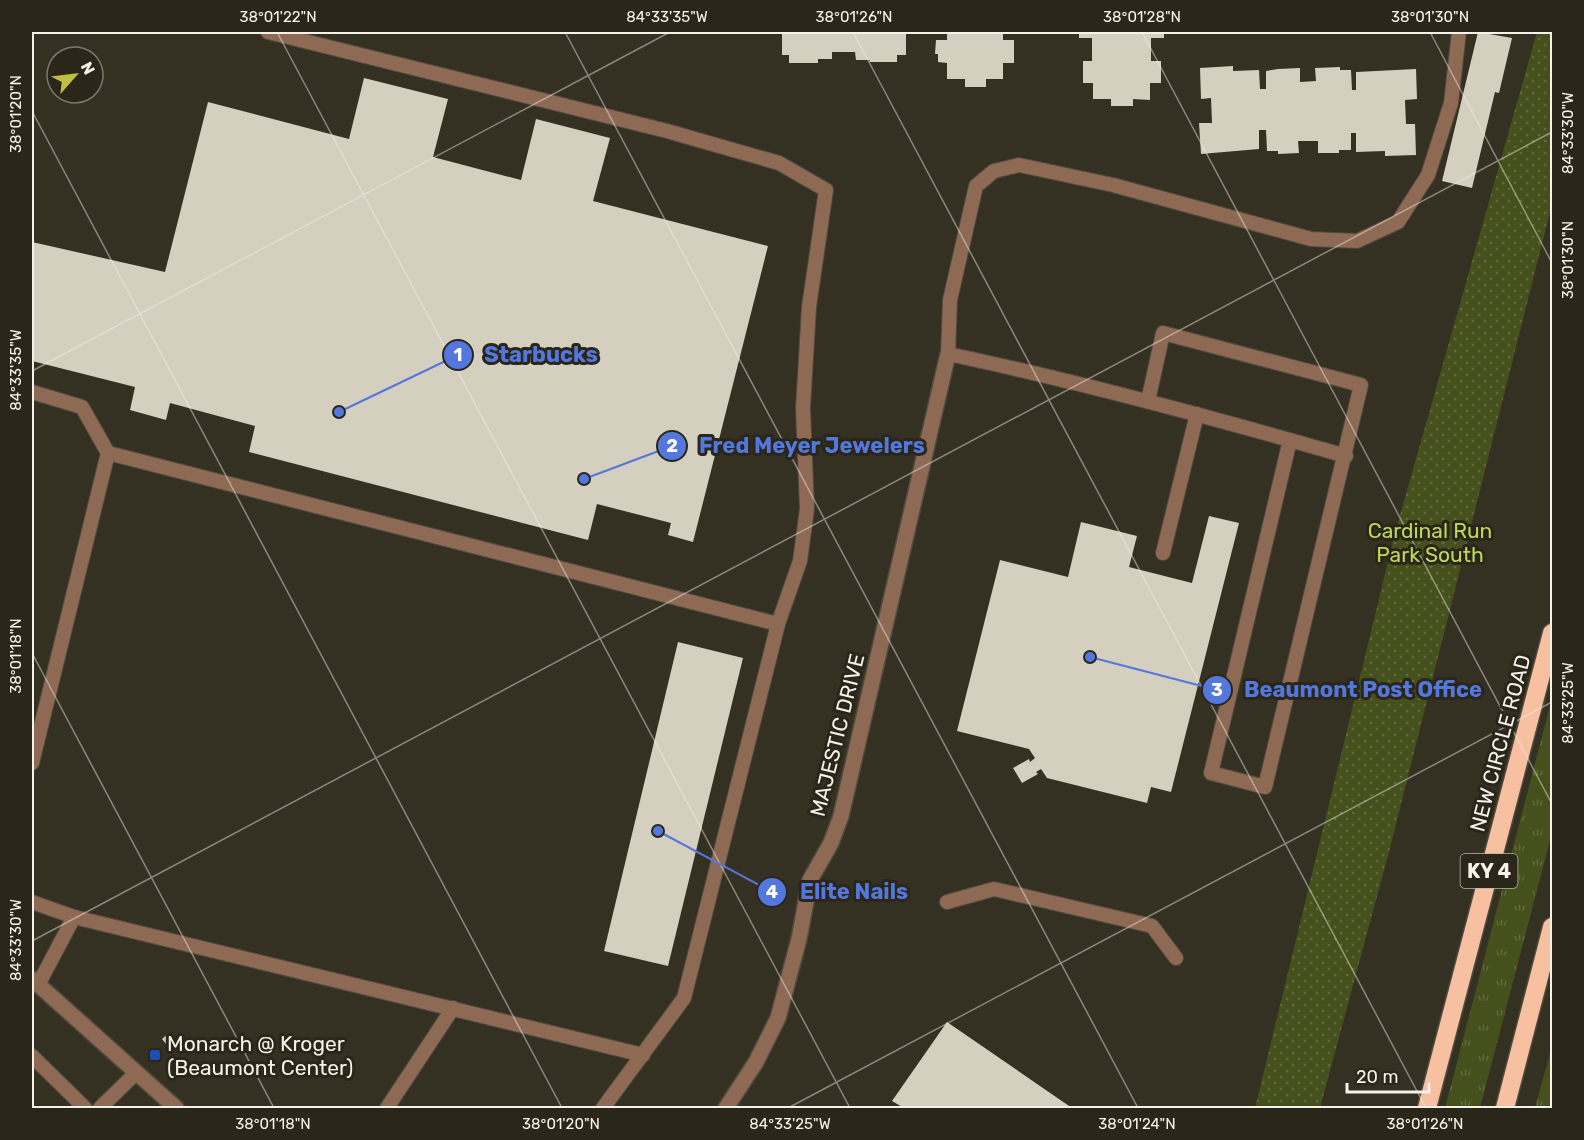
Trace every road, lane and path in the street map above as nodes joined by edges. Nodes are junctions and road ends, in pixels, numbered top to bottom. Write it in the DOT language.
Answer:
graph roads {
  1 [pos="268,32"];
  2 [pos="1460,32"];
  3 [pos="948,354"];
  4 [pos="32,392"];
  5 [pos="1148,401"];
  6 [pos="1197,414"];
  7 [pos="1290,440"];
  8 [pos="108,453"];
  9 [pos="1346,456"];
  10 [pos="1162,553"];
  11 [pos="778,624"];
  12 [pos="1552,633"];
  13 [pos="32,764"];
  14 [pos="32,902"];
  15 [pos="947,902"];
  16 [pos="74,917"];
  17 [pos="1552,927"];
  18 [pos="1176,958"];
  19 [pos="35,982"];
  20 [pos="453,1008"];
  21 [pos="643,1055"];
  22 [pos="32,1056"];
  23 [pos="136,1073"];
  24 [pos="85,1108"];
  25 [pos="100,1108"];
  26 [pos="176,1108"];
  27 [pos="387,1108"];
  28 [pos="603,1108"];
  29 [pos="726,1108"];
  30 [pos="1427,1108"];
  31 [pos="1505,1108"];
  1 -- 11 [label="lane"];
  2 -- 3 [label="lane"];
  3 -- 5 [label="lane"];
  3 -- 29 [label="street, MAJESTIC DRIVE"];
  4 -- 8 [label="lane"];
  5 -- 6 [label="lane"];
  5 -- 9 [label="lane"];
  6 -- 7 [label="lane"];
  6 -- 10 [label="lane"];
  7 -- 9 [label="lane"];
  7 -- 9 [label="lane"];
  8 -- 11 [label="lane"];
  8 -- 13 [label="lane"];
  11 -- 21 [label="lane"];
  12 -- 30 [label="highway, NEW CIRCLE ROAD / KY 4"];
  14 -- 16 [label="lane"];
  15 -- 18 [label="lane"];
  16 -- 19 [label="lane"];
  16 -- 20 [label="lane"];
  17 -- 31 [label="highway"];
  19 -- 23 [label="street"];
  20 -- 21 [label="lane"];
  20 -- 27 [label="lane"];
  21 -- 28 [label="lane"];
  22 -- 24 [label="lane"];
  23 -- 25 [label="lane"];
  23 -- 26 [label="street"];
}
